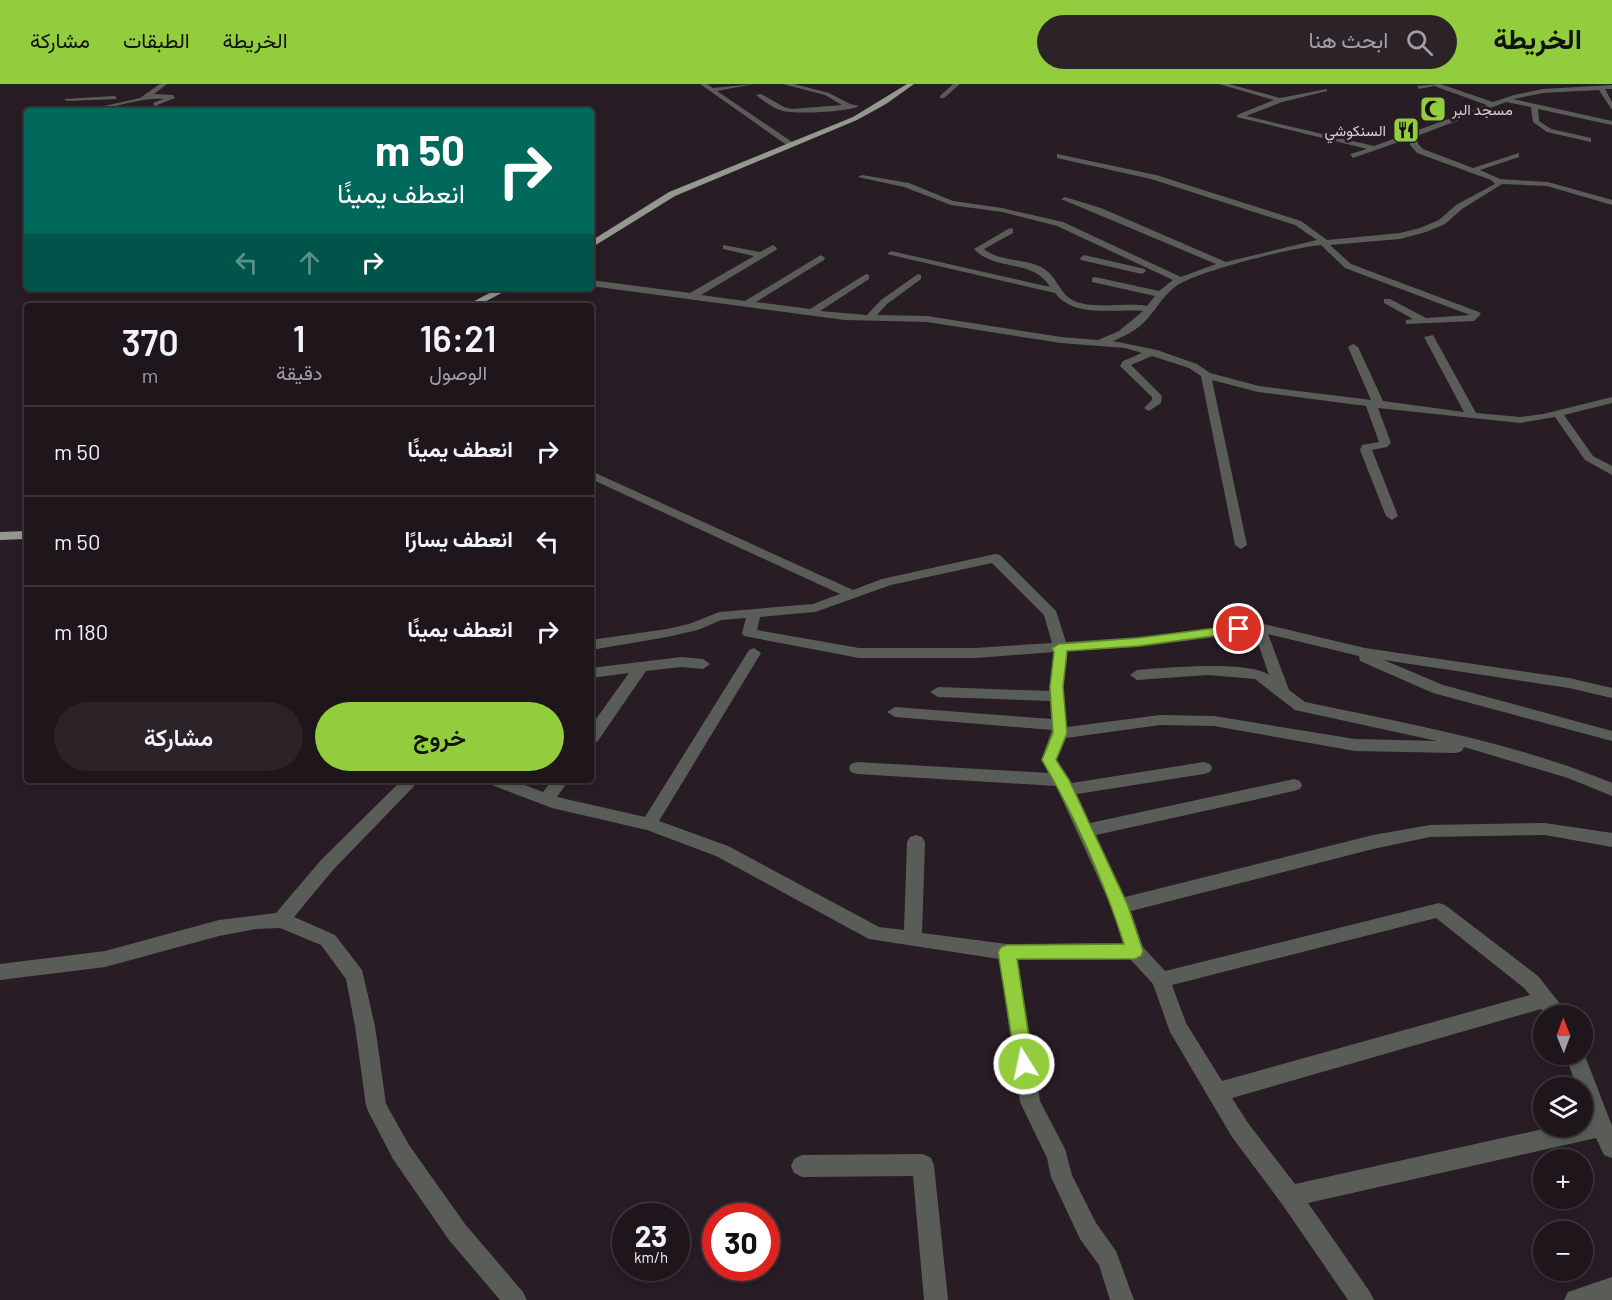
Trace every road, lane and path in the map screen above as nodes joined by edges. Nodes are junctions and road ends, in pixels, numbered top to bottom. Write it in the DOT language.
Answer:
graph roads {
  1 [pos="164,84"];
  2 [pos="174,84"];
  3 [pos="703,84"];
  4 [pos="750,84"];
  5 [pos="786,84"];
  6 [pos="818,84"];
  7 [pos="912,84"];
  8 [pos="957,84"];
  9 [pos="1222,84"];
  10 [pos="1435,84"];
  11 [pos="1420,86"];
  12 [pos="1521,87"];
  13 [pos="1612,87"];
  14 [pos="1601,88"];
  15 [pos="711,90"];
  16 [pos="1325,90"];
  17 [pos="1533,93"];
  18 [pos="759,95"];
  19 [pos="160,96"];
  20 [pos="148,97"];
  21 [pos="942,97"];
  22 [pos="67,99"];
  23 [pos="1280,100"];
  24 [pos="1505,100"];
  25 [pos="154,104"];
  26 [pos="1491,104"];
  27 [pos="856,105"];
  28 [pos="847,106"];
  29 [pos="1534,107"];
  30 [pos="105,108"];
  31 [pos="1612,108"];
  32 [pos="782,109"];
  33 [pos="771,111"];
  34 [pos="759,113"];
  35 [pos="865,113"];
  36 [pos="748,114"];
  37 [pos="1612,123"];
  38 [pos="1413,135"];
  39 [pos="1588,140"];
  40 [pos="791,144"];
  41 [pos="1372,148"];
  42 [pos="1516,154"];
  43 [pos="1060,156"];
  44 [pos="1353,156"];
  45 [pos="1473,170"];
  46 [pos="1555,176"];
  47 [pos="862,177"];
  48 [pos="1496,179"];
  49 [pos="1065,199"];
  50 [pos="1612,203"];
  51 [pos="1010,231"];
  52 [pos="1324,241"];
  53 [pos="594,243"];
  54 [pos="726,247"];
  55 [pos="773,248"];
  56 [pos="891,254"];
  57 [pos="762,255"];
  58 [pos="821,258"];
  59 [pos="1084,258"];
  60 [pos="1223,264"];
  61 [pos="866,276"];
  62 [pos="918,277"];
  63 [pos="1176,278"];
  64 [pos="1095,280"];
  65 [pos="594,283"];
  66 [pos="500,291"];
  67 [pos="1056,291"];
  68 [pos="1161,294"];
  69 [pos="692,296"];
  70 [pos="1387,301"];
  71 [pos="476,303"];
  72 [pos="748,303"];
  73 [pos="1150,309"];
  74 [pos="812,312"];
  75 [pos="868,319"];
  76 [pos="1409,322"];
  77 [pos="1426,322"];
  78 [pos="1429,337"];
  79 [pos="1102,342"];
  80 [pos="1353,347"];
  81 [pos="1153,352"];
  82 [pos="1206,375"];
  83 [pos="1612,400"];
  84 [pos="1375,404"];
  85 [pos="1149,408"];
  86 [pos="1557,414"];
  87 [pos="1472,416"];
  88 [pos="1612,471"];
  89 [pos="594,476"];
  90 [pos="1392,516"];
  91 [pos="24,535"];
  92 [pos="0,536"];
  93 [pos="1241,545"];
  94 [pos="853,595"];
  95 [pos="754,613"];
  96 [pos="1259,627"];
  97 [pos="594,645"];
  98 [pos="1059,648"];
  99 [pos="1352,650"];
  100 [pos="754,653"];
  101 [pos="703,664"];
  102 [pos="641,667"];
  103 [pos="594,673"];
  104 [pos="1137,675"];
  105 [pos="938,692"];
  106 [pos="1282,692"];
  107 [pos="1612,693"];
  108 [pos="1057,696"];
  109 [pos="895,712"];
  110 [pos="1060,729"];
  111 [pos="594,734"];
  112 [pos="1612,736"];
  113 [pos="1489,747"];
  114 [pos="857,768"];
  115 [pos="1204,768"];
  116 [pos="1574,774"];
  117 [pos="1612,782"];
  118 [pos="409,783"];
  119 [pos="503,783"];
  120 [pos="559,783"];
  121 [pos="1064,785"];
  122 [pos="1294,785"];
  123 [pos="1612,790"];
  124 [pos="547,799"];
  125 [pos="649,824"];
  126 [pos="1085,831"];
  127 [pos="1612,840"];
  128 [pos="916,842"];
  129 [pos="1120,906"];
  130 [pos="281,920"];
  131 [pos="913,938"];
  132 [pos="1135,951"];
  133 [pos="1007,952"];
  134 [pos="0,972"];
  135 [pos="1161,981"];
  136 [pos="1545,999"];
  137 [pos="1550,1005"];
  138 [pos="1579,1065"];
  139 [pos="1218,1092"];
  140 [pos="1601,1126"];
  141 [pos="1612,1148"];
  142 [pos="802,1166"];
  143 [pos="1290,1196"];
  144 [pos="1612,1289"];
  145 [pos="515,1300"];
  146 [pos="936,1300"];
  147 [pos="1122,1300"];
  148 [pos="1362,1300"];
  149 [pos="1576,1300"];
  1 -- 20 [label="street"];
  2 -- 19 [label="street"];
  3 -- 15 [label="street"];
  4 -- 15 [label="street"];
  5 -- 28 [label="street"];
  6 -- 27 [label="street"];
  7 -- 35 [label="main road"];
  8 -- 21 [label="street"];
  9 -- 23 [label="street"];
  10 -- 11 [label="street"];
  10 -- 26 [label="street"];
  12 -- 17 [label="street"];
  13 -- 14 [label="street"];
  14 -- 17 [label="street"];
  14 -- 31 [label="street"];
  15 -- 36 [label="street"];
  16 -- 23 [label="street"];
  17 -- 24 [label="street"];
  18 -- 32 [label="street"];
  19 -- 20 [label="street"];
  19 -- 25 [label="street"];
  20 -- 22 [label="street"];
  20 -- 30 [label="street"];
  23 -- 41 [label="street"];
  24 -- 26 [label="street"];
  24 -- 29 [label="street"];
  26 -- 38 [label="street"];
  27 -- 28 [label="street"];
  27 -- 35 [label="street"];
  28 -- 32 [label="street"];
  28 -- 35 [label="street"];
  29 -- 37 [label="street"];
  29 -- 39 [label="street"];
  32 -- 33 [label="street"];
  34 -- 36 [label="street"];
  35 -- 40 [label="main road"];
  36 -- 40 [label="street"];
  38 -- 41 [label="street"];
  38 -- 45 [label="street"];
  40 -- 53 [label="main road"];
  41 -- 44 [label="street"];
  42 -- 45 [label="street"];
  43 -- 52 [label="street"];
  45 -- 48 [label="street"];
  46 -- 48 [label="street"];
  47 -- 63 [label="street"];
  48 -- 50 [label="street"];
  48 -- 52 [label="street"];
  49 -- 60 [label="street"];
  51 -- 67 [label="street"];
  52 -- 60 [label="street"];
  52 -- 77 [label="street"];
  54 -- 57 [label="street"];
  55 -- 57 [label="street"];
  56 -- 67 [label="street"];
  57 -- 69 [label="street"];
  58 -- 72 [label="street"];
  59 -- 63 [label="street"];
  60 -- 63 [label="street"];
  61 -- 74 [label="street"];
  62 -- 75 [label="street"];
  63 -- 68 [label="street"];
  64 -- 68 [label="street"];
  65 -- 69 [label="street"];
  66 -- 71 [label="main road"];
  67 -- 73 [label="street"];
  68 -- 73 [label="street"];
  69 -- 72 [label="street"];
  70 -- 77 [label="street"];
  72 -- 74 [label="street"];
  73 -- 79 [label="street"];
  74 -- 75 [label="street"];
  75 -- 79 [label="street"];
  76 -- 77 [label="street"];
  78 -- 87 [label="street"];
  79 -- 81 [label="street"];
  80 -- 84 [label="street"];
  81 -- 82 [label="street"];
  81 -- 85 [label="street"];
  82 -- 84 [label="street"];
  82 -- 93 [label="street"];
  83 -- 86 [label="street"];
  84 -- 87 [label="street"];
  84 -- 90 [label="street"];
  86 -- 87 [label="street"];
  86 -- 88 [label="street"];
  89 -- 94 [label="street"];
  91 -- 92 [label="main road"];
  94 -- 95 [label="street"];
  94 -- 98 [label="street"];
  95 -- 97 [label="street"];
  95 -- 98 [label="street"];
  96 -- 98 [label="street"];
  96 -- 99 [label="street"];
  96 -- 106 [label="street"];
  98 -- 108 [label="street"];
  99 -- 107 [label="street"];
  99 -- 112 [label="street"];
  100 -- 125 [label="street"];
  101 -- 102 [label="street"];
  102 -- 103 [label="street"];
  102 -- 111 [label="street"];
  104 -- 106 [label="street"];
  105 -- 108 [label="street"];
  106 -- 113 [label="street"];
  108 -- 110 [label="street"];
  109 -- 110 [label="street"];
  110 -- 113 [label="street"];
  110 -- 121 [label="street"];
  113 -- 116 [label="street"];
  114 -- 121 [label="street"];
  115 -- 121 [label="street"];
  116 -- 117 [label="street"];
  116 -- 123 [label="street"];
  118 -- 130 [label="street"];
  119 -- 124 [label="street"];
  120 -- 124 [label="street"];
  121 -- 126 [label="street"];
  122 -- 126 [label="street"];
  124 -- 125 [label="street"];
  125 -- 131 [label="street"];
  126 -- 129 [label="street"];
  127 -- 129 [label="street"];
  128 -- 131 [label="street"];
  129 -- 132 [label="street"];
  130 -- 134 [label="street"];
  130 -- 145 [label="street"];
  131 -- 133 [label="street"];
  132 -- 133 [label="street"];
  132 -- 135 [label="street"];
  133 -- 147 [label="street"];
  135 -- 136 [label="street"];
  135 -- 139 [label="street"];
  136 -- 137 [label="street"];
  136 -- 139 [label="street"];
  138 -- 140 [label="street"];
  139 -- 143 [label="street"];
  140 -- 141 [label="street"];
  140 -- 143 [label="street"];
  142 -- 146 [label="street"];
  143 -- 148 [label="street"];
  144 -- 149 [label="street"];
}
